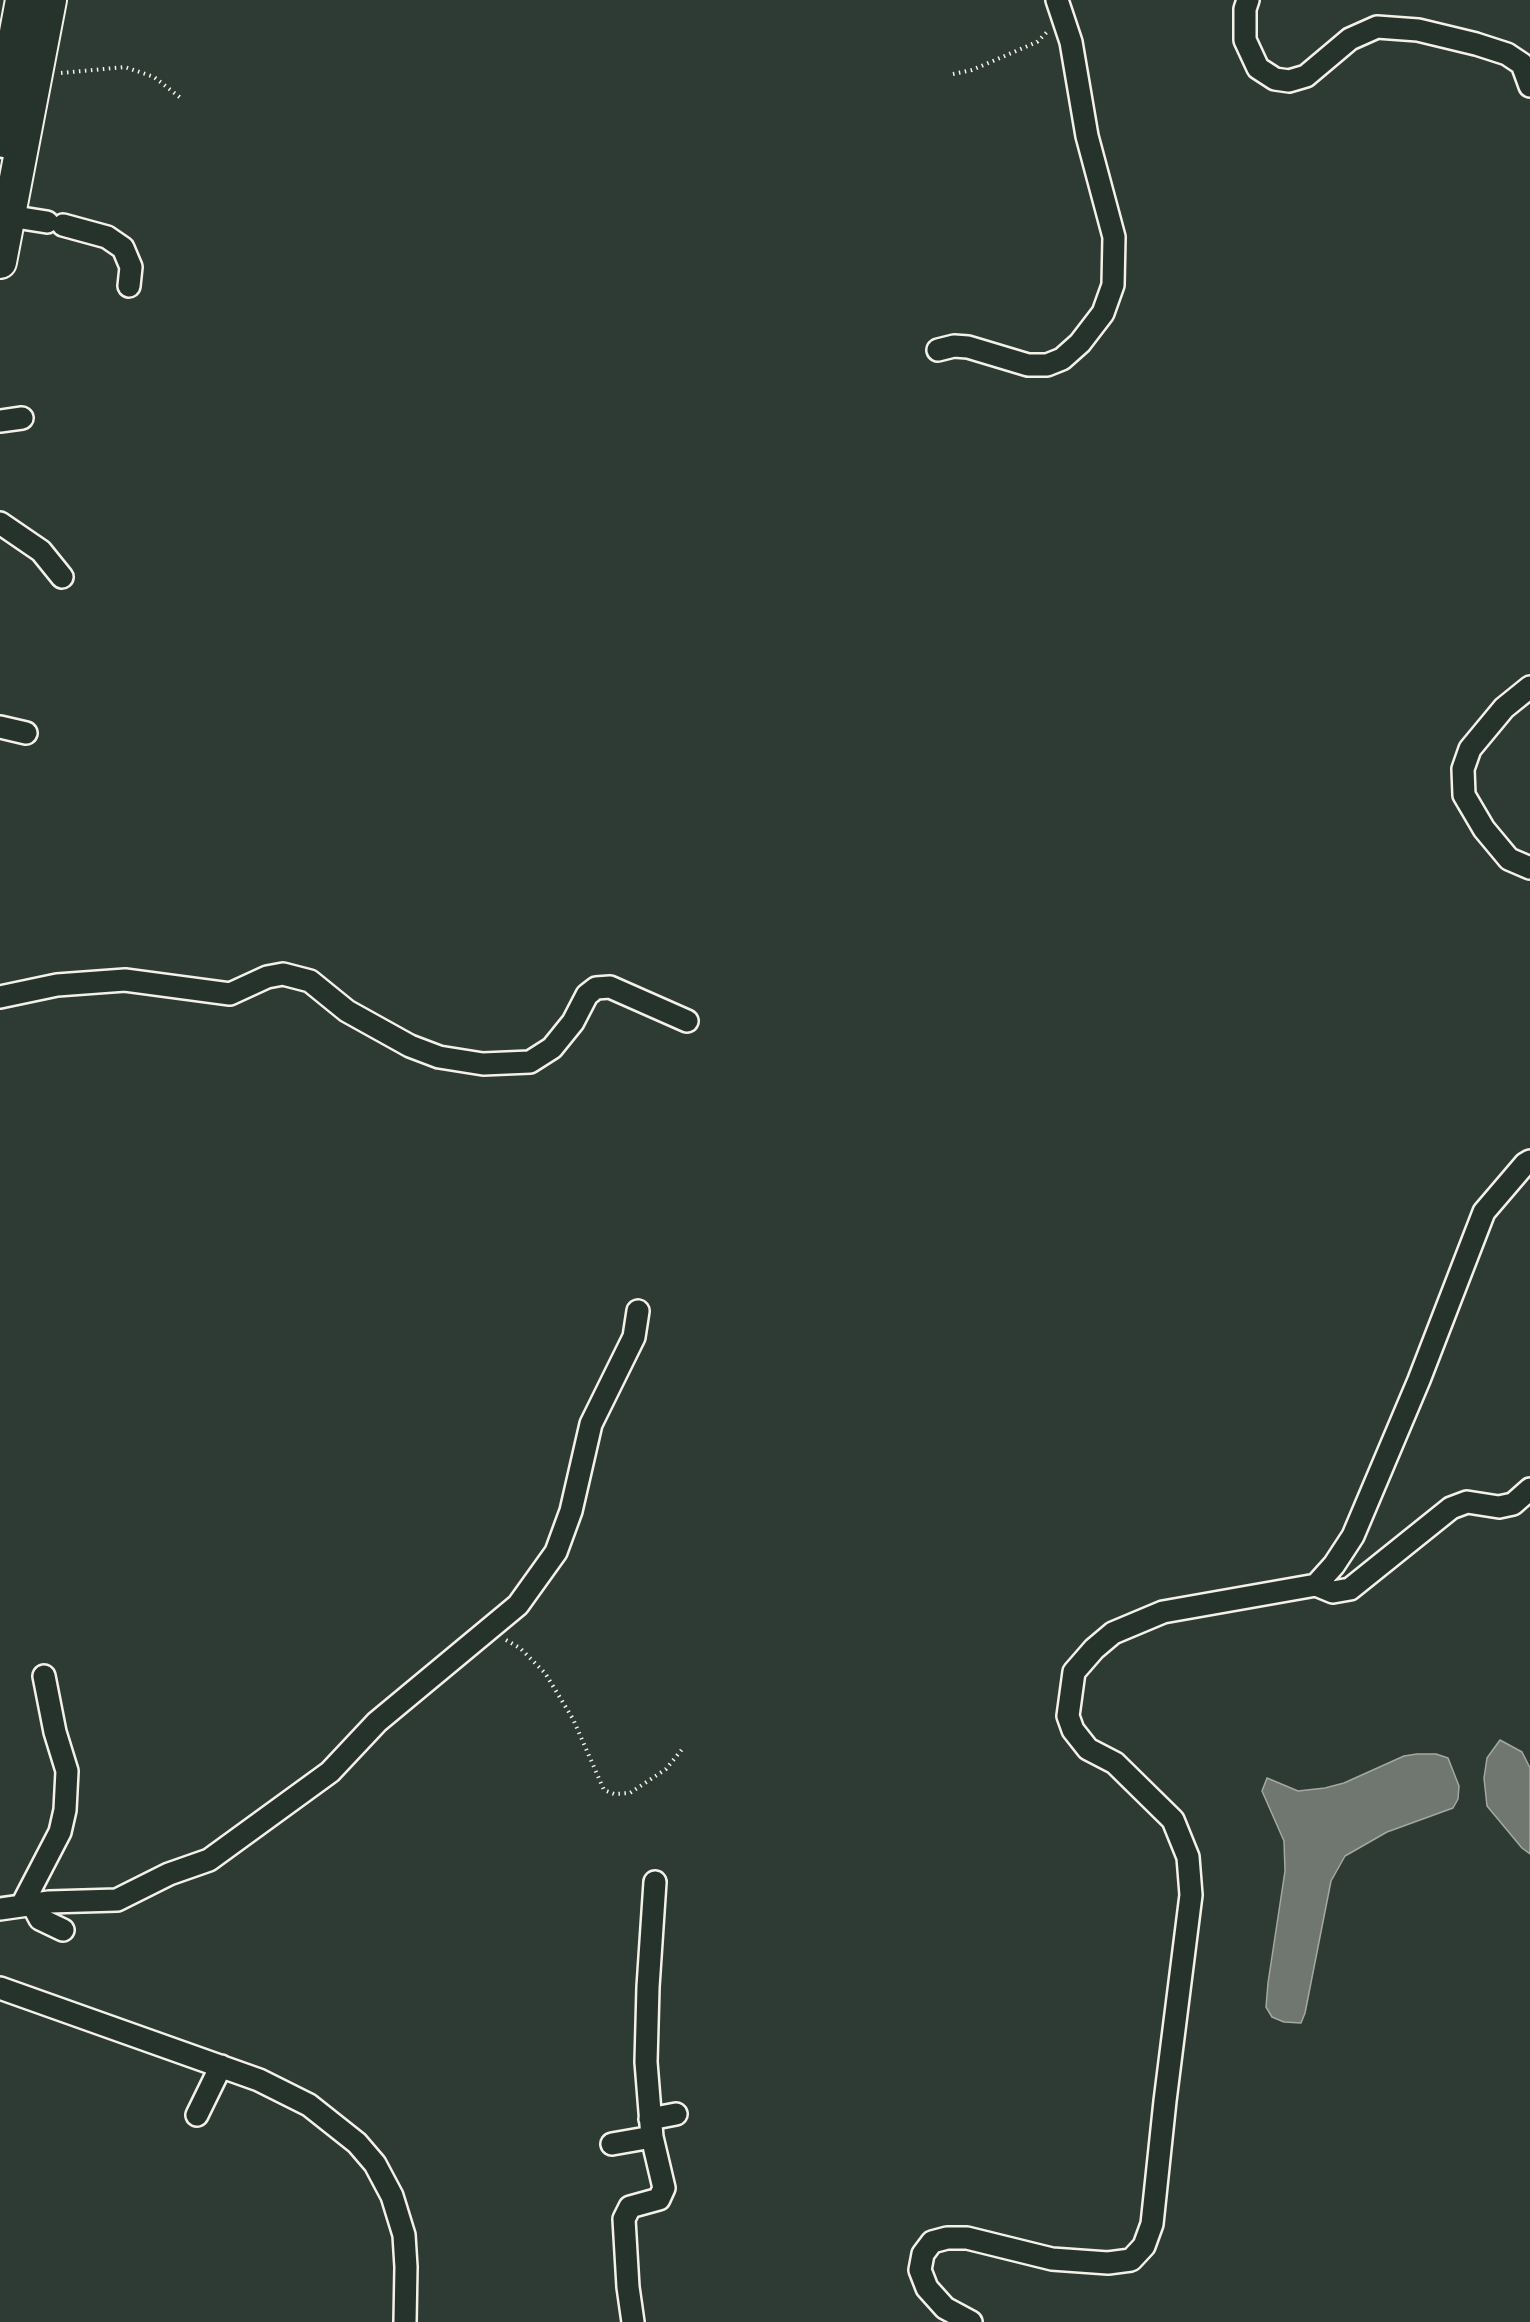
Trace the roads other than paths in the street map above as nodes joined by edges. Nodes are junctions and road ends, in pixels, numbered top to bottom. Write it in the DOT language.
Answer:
graph roads {
  1 [pos="22,0"];
  2 [pos="50,0"];
  3 [pos="1248,0"];
  4 [pos="1058,3"];
  5 [pos="1530,86"];
  6 [pos="0,118"];
  7 [pos="11,144"];
  8 [pos="9,216"];
  9 [pos="0,262"];
  10 [pos="129,286"];
  11 [pos="938,350"];
  12 [pos="22,418"];
  13 [pos="0,421"];
  14 [pos="0,523"];
  15 [pos="62,577"];
  16 [pos="1530,687"];
  17 [pos="0,727"];
  18 [pos="26,733"];
  19 [pos="1530,868"];
  20 [pos="0,997"];
  21 [pos="687,1020"];
  22 [pos="1530,1161"];
  23 [pos="638,1311"];
  24 [pos="1530,1489"];
  25 [pos="1316,1585"];
  26 [pos="44,1676"];
  27 [pos="655,1882"];
  28 [pos="27,1905"];
  29 [pos="0,1909"];
  30 [pos="63,1930"];
  31 [pos="0,1988"];
  32 [pos="222,2066"];
  33 [pos="676,2114"];
  34 [pos="197,2115"];
  35 [pos="651,2128"];
  36 [pos="612,2144"];
  37 [pos="405,2322"];
  38 [pos="633,2322"];
  39 [pos="971,2322"];
  1 -- 6 [label="highway"];
  2 -- 7 [label="highway"];
  3 -- 5 [label="street"];
  4 -- 11 [label="street"];
  7 -- 8 [label="highway"];
  8 -- 9 [label="highway"];
  8 -- 10 [label="street"];
  12 -- 13 [label="street"];
  14 -- 15 [label="street"];
  16 -- 19 [label="street"];
  17 -- 18 [label="street"];
  20 -- 21 [label="street"];
  22 -- 25 [label="street"];
  23 -- 28 [label="street"];
  24 -- 25 [label="street"];
  25 -- 39 [label="street"];
  26 -- 28 [label="street"];
  27 -- 35 [label="street"];
  28 -- 29 [label="street"];
  28 -- 30 [label="street"];
  31 -- 32 [label="street"];
  32 -- 34 [label="street"];
  32 -- 37 [label="street"];
  33 -- 35 [label="street"];
  35 -- 36 [label="street"];
  35 -- 38 [label="street"];
}
